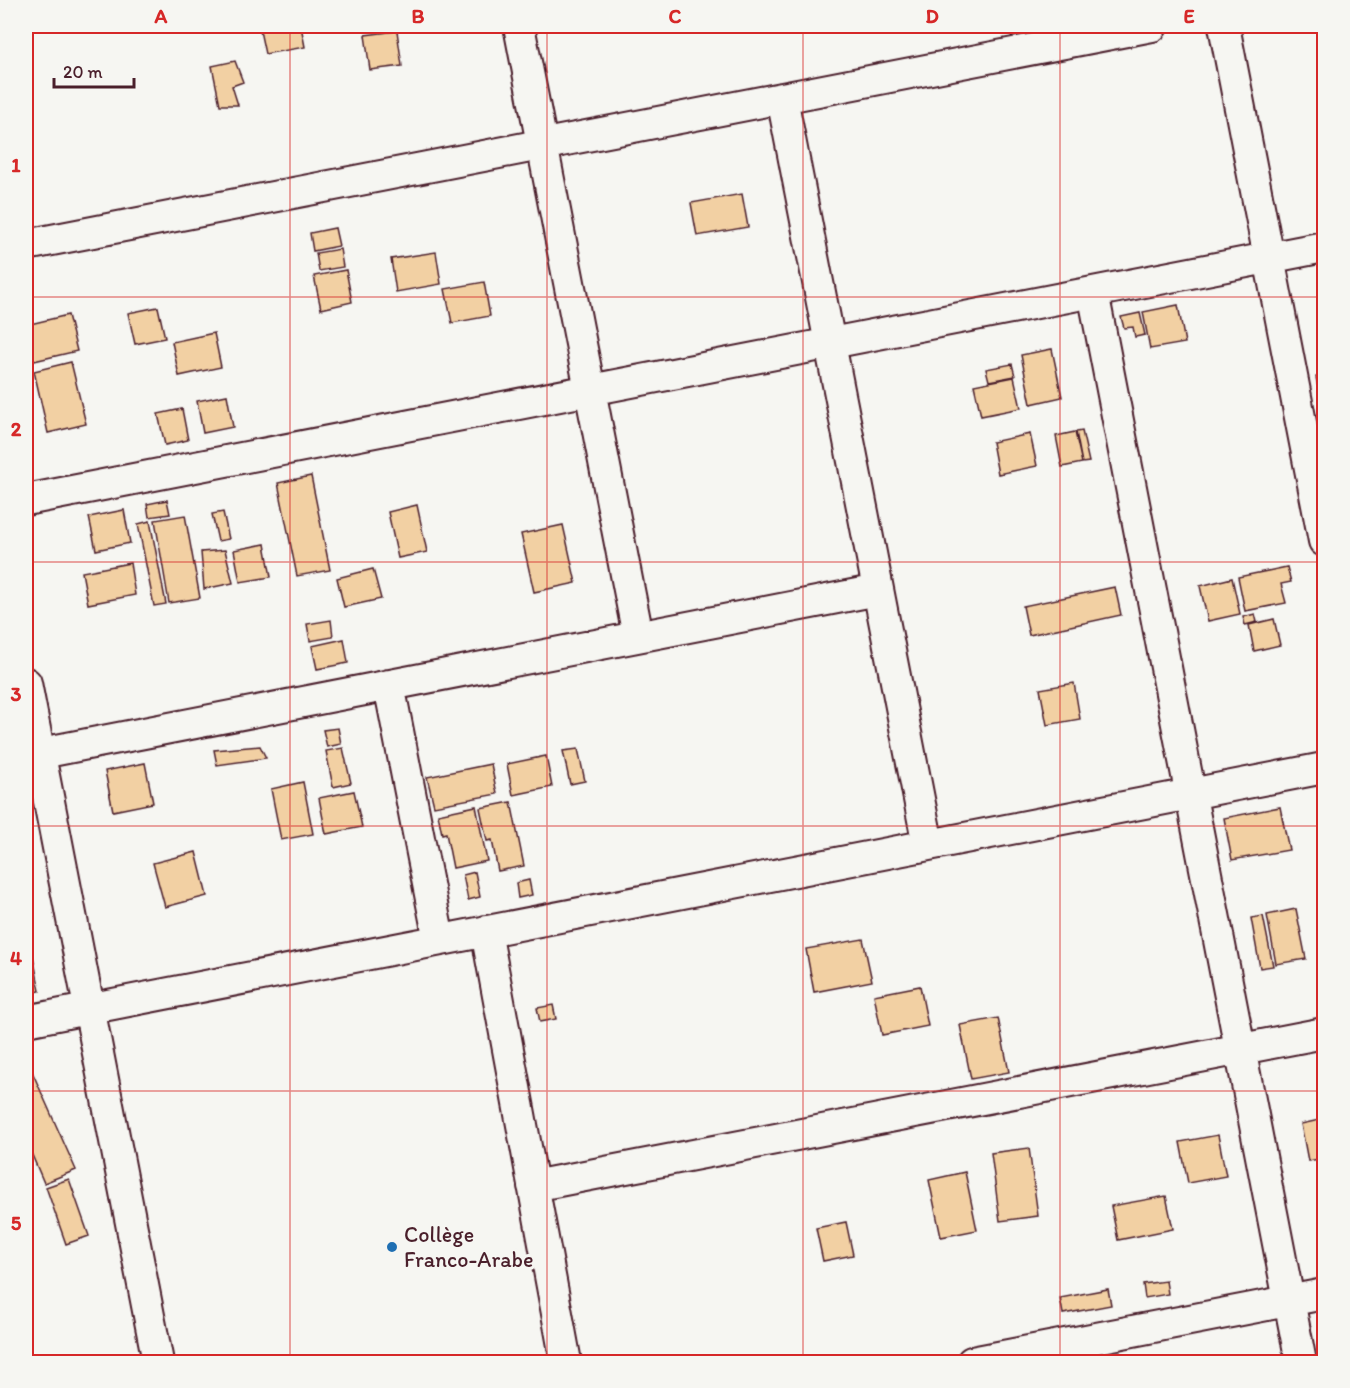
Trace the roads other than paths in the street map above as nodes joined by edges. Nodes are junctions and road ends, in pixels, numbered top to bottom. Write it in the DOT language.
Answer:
graph roads {
  1 [pos="519,26"];
  2 [pos="1152,26"];
  3 [pos="1224,26"];
  4 [pos="782,98"];
  5 [pos="542,145"];
  6 [pos="26,245"];
  7 [pos="1324,247"];
  8 [pos="1269,257"];
  9 [pos="1093,292"];
  10 [pos="830,343"];
  11 [pos="590,390"];
  12 [pos="26,500"];
  13 [pos="1324,541"];
  14 [pos="878,590"];
  15 [pos="638,636"];
  16 [pos="26,683"];
  17 [pos="389,685"];
  18 [pos="32,754"];
  19 [pos="1324,768"];
  20 [pos="1191,794"];
  21 [pos="928,845"];
  22 [pos="486,931"];
  23 [pos="439,940"];
  24 [pos="89,1009"];
  25 [pos="26,1021"];
  26 [pos="1324,1033"];
  27 [pos="1240,1049"];
  28 [pos="533,1186"];
  29 [pos="1324,1294"];
  30 [pos="1289,1301"];
  31 [pos="158,1362"];
  32 [pos="566,1362"];
  33 [pos="972,1362"];
  34 [pos="1301,1362"];
  1 -- 5 [label="street"];
  2 -- 4 [label="street"];
  3 -- 8 [label="street"];
  4 -- 5 [label="street"];
  4 -- 10 [label="street"];
  5 -- 6 [label="street"];
  5 -- 11 [label="street"];
  7 -- 8 [label="street"];
  8 -- 9 [label="street"];
  8 -- 13 [label="street"];
  9 -- 10 [label="street"];
  9 -- 20 [label="street"];
  10 -- 11 [label="street"];
  10 -- 14 [label="street"];
  11 -- 12 [label="street"];
  11 -- 15 [label="street"];
  14 -- 15 [label="street"];
  14 -- 21 [label="street"];
  15 -- 17 [label="street"];
  16 -- 18 [label="street"];
  17 -- 18 [label="street"];
  17 -- 23 [label="street"];
  18 -- 24 [label="street"];
  19 -- 20 [label="street"];
  20 -- 21 [label="street"];
  20 -- 27 [label="street"];
  21 -- 22 [label="street"];
  22 -- 23 [label="street"];
  22 -- 28 [label="street"];
  23 -- 24 [label="street"];
  24 -- 25 [label="street"];
  24 -- 31 [label="street"];
  26 -- 27 [label="street"];
  27 -- 28 [label="street"];
  27 -- 30 [label="street"];
  28 -- 32 [label="street"];
  29 -- 30 [label="street"];
  30 -- 33 [label="street"];
  30 -- 34 [label="street"];
}
